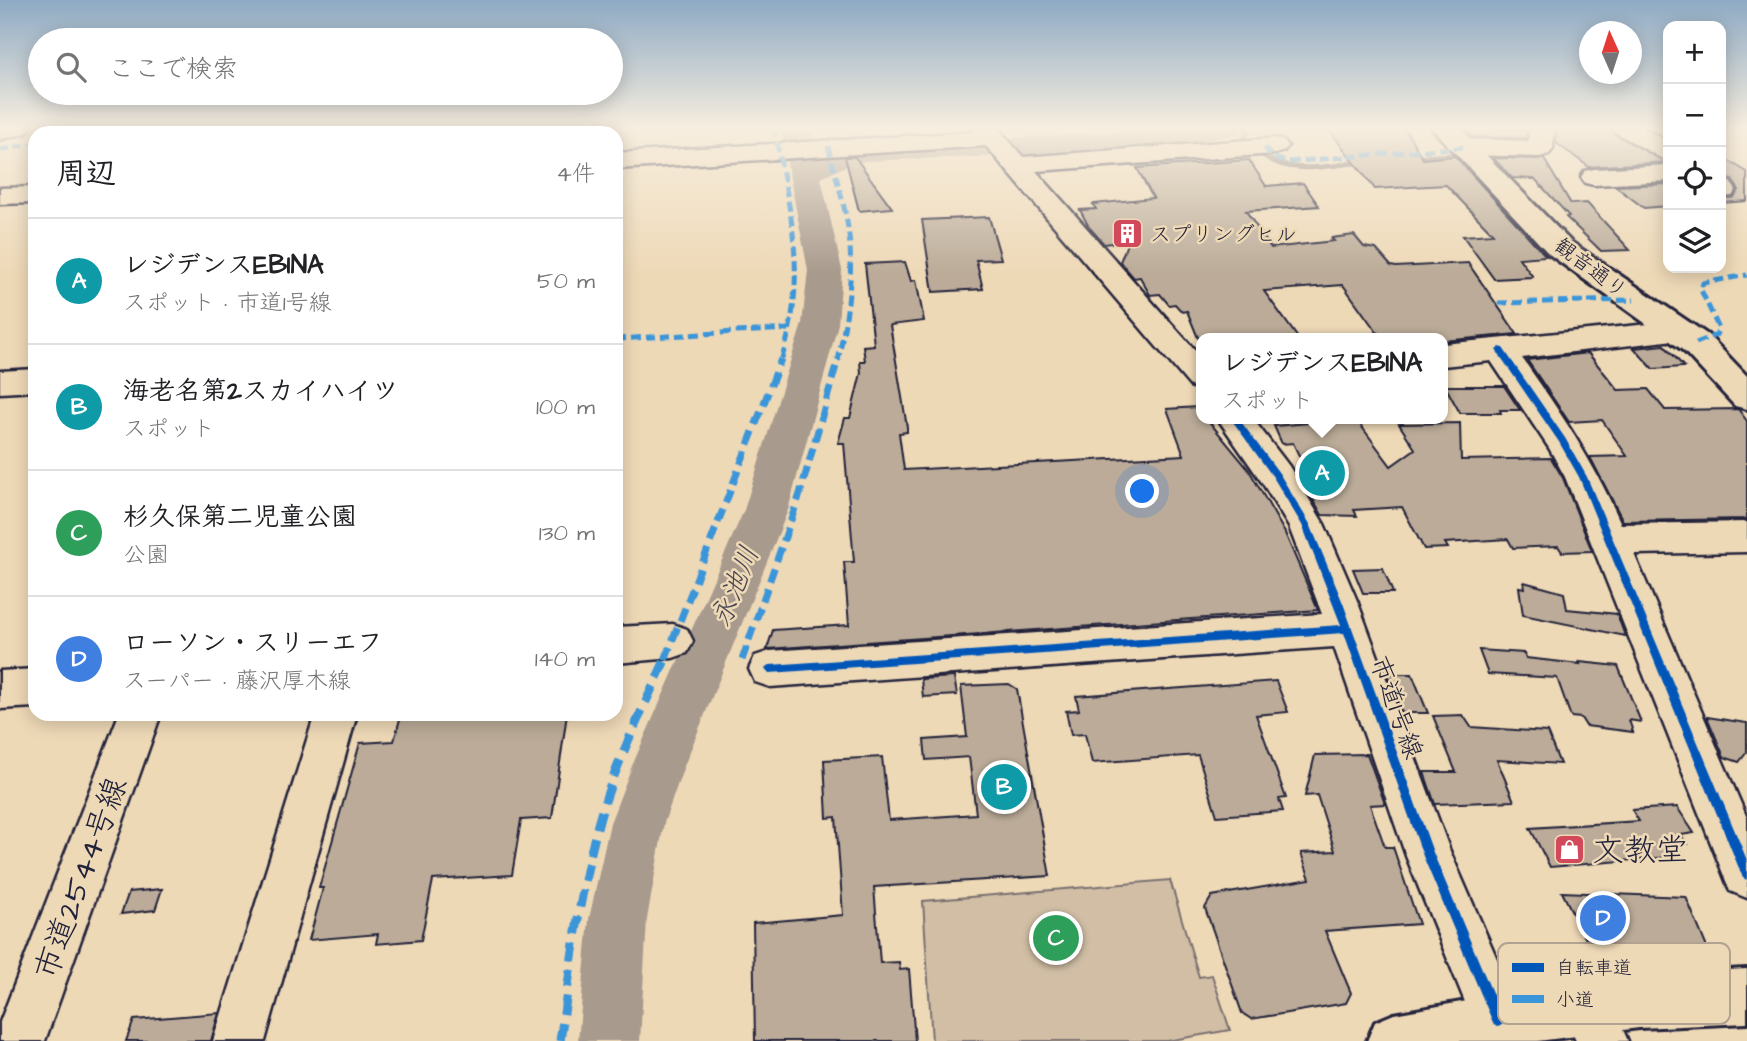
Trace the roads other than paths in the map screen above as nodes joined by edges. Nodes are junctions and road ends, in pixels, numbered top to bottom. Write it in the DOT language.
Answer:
graph roads {
  1 [pos="1027,176"];
  2 [pos="1491,176"];
  3 [pos="1620,176"];
  4 [pos="1594,177"];
  5 [pos="28,195"];
  6 [pos="0,196"];
  7 [pos="1680,331"];
  8 [pos="1500,350"];
  9 [pos="1448,355"];
  10 [pos="1196,370"];
  11 [pos="28,380"];
  12 [pos="0,382"];
  13 [pos="1747,397"];
  14 [pos="1239,424"];
  15 [pos="1747,537"];
  16 [pos="1608,539"];
  17 [pos="1347,629"];
  18 [pos="673,641"];
  19 [pos="623,645"];
  20 [pos="771,669"];
  21 [pos="28,688"];
  22 [pos="0,690"];
  23 [pos="138,721"];
  24 [pos="334,721"];
  25 [pos="1747,874"];
  26 [pos="1498,1021"];
  27 [pos="19,1041"];
  28 [pos="239,1041"];
  29 [pos="1394,1041"];
  1 -- 10 [label="street"];
  2 -- 7 [label="main road, 観音通り"];
  3 -- 4 [label="street"];
  5 -- 6 [label="street"];
  7 -- 8 [label="street"];
  7 -- 13 [label="main road, 観音通り"];
  8 -- 9 [label="street"];
  8 -- 16 [label="street"];
  11 -- 12 [label="street"];
  14 -- 17 [label="street, 市道1号線"];
  15 -- 16 [label="street"];
  16 -- 25 [label="street"];
  17 -- 20 [label="street"];
  17 -- 26 [label="street, 市道1号線"];
  18 -- 19 [label="street"];
  21 -- 22 [label="street"];
  23 -- 27 [label="street, 市道2544号線"];
  24 -- 28 [label="street"];
  26 -- 29 [label="main road"];
}
